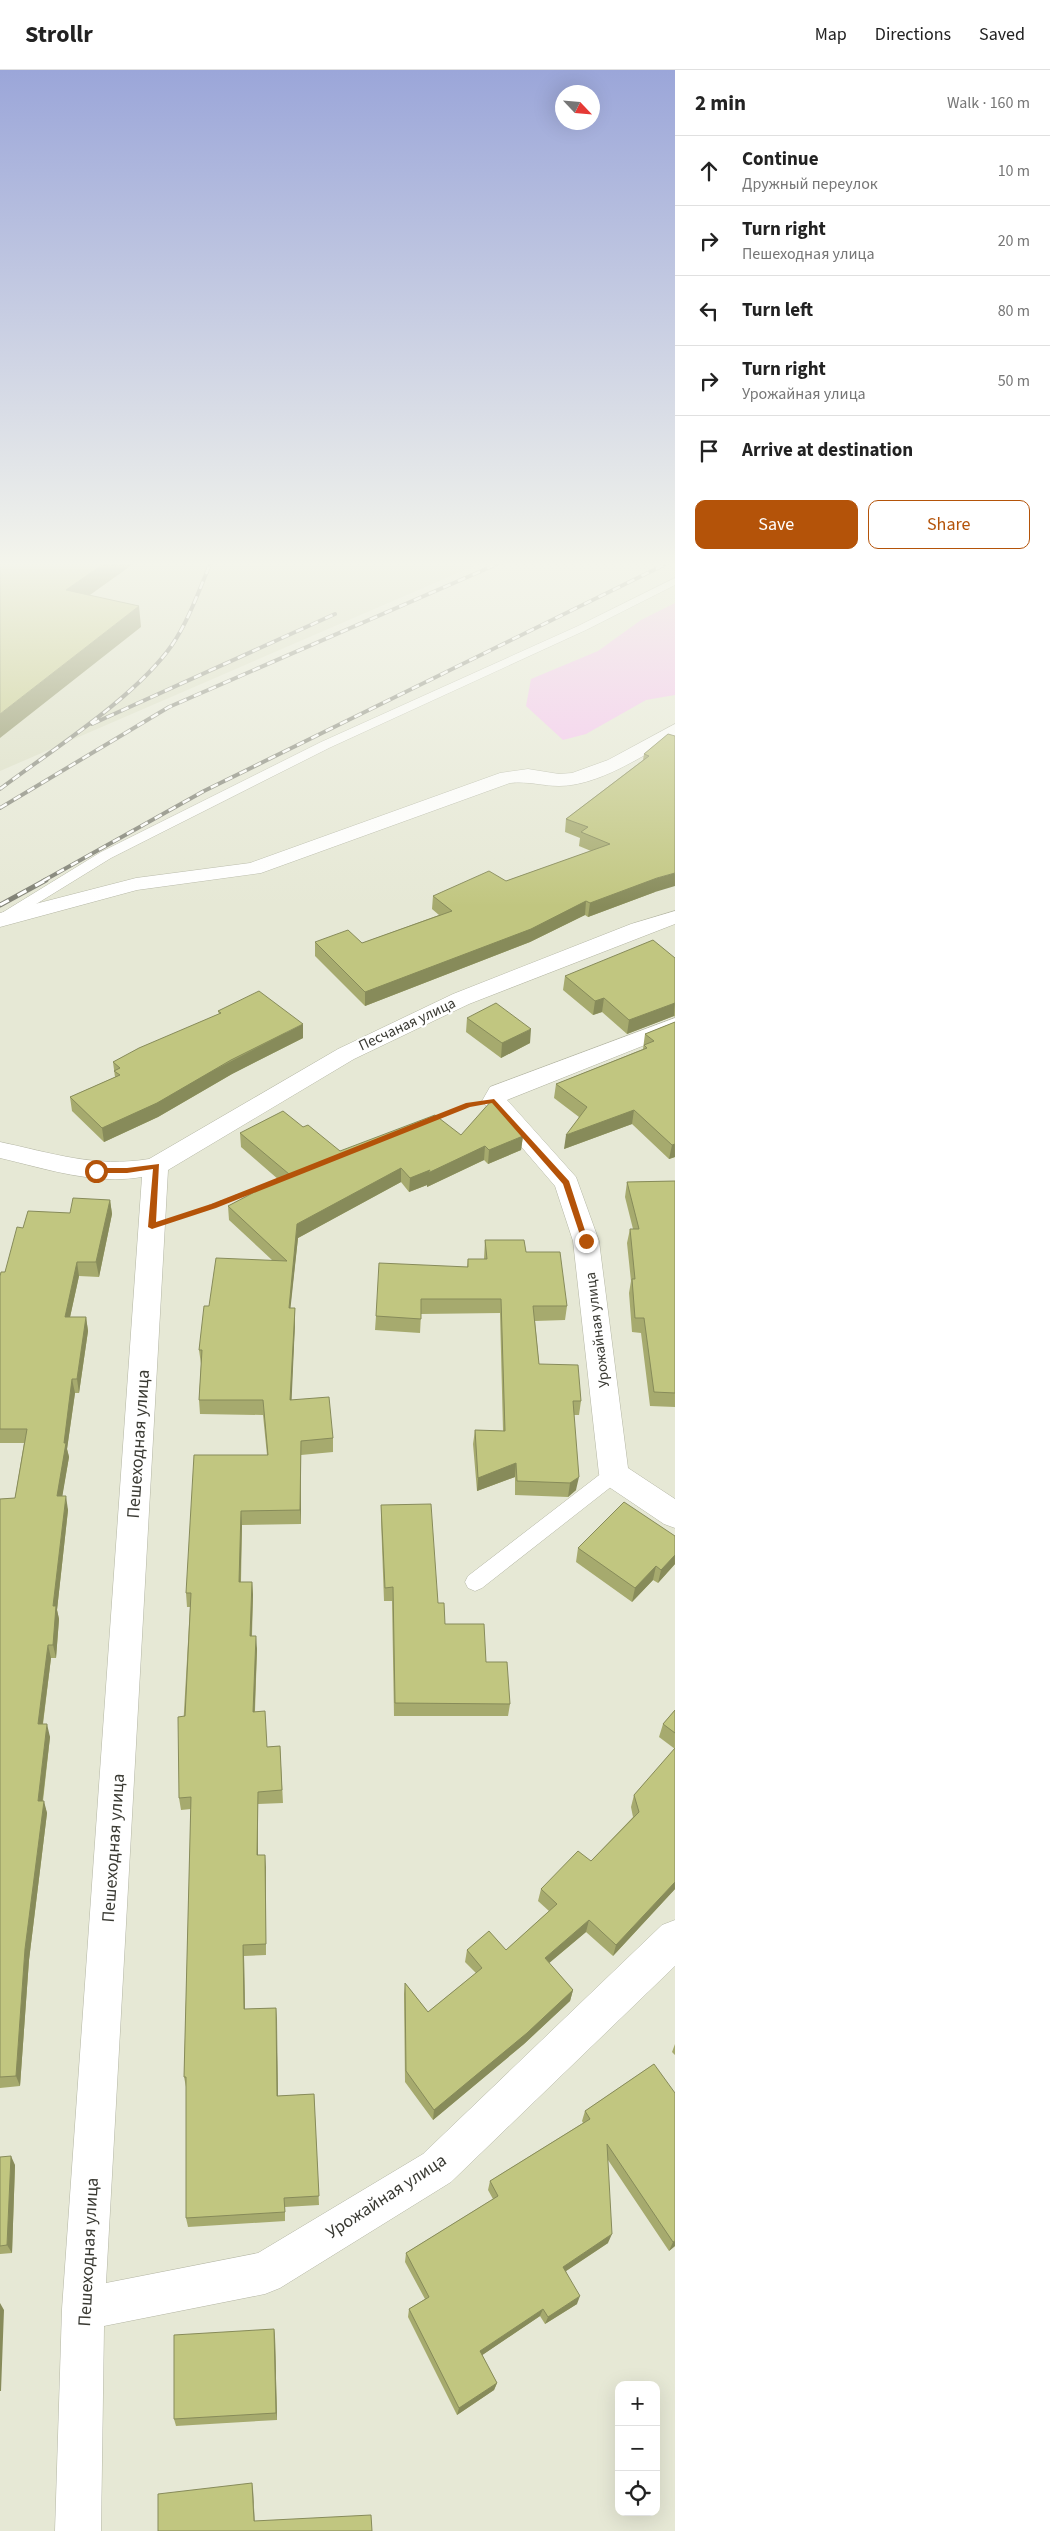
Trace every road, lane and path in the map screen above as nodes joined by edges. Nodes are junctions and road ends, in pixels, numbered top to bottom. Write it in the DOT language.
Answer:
graph roads {
  1 [pos="476,677"];
  2 [pos="675,730"];
  3 [pos="675,917"];
  4 [pos="1,920"];
  5 [pos="675,1025"];
  6 [pos="494,1101"];
  7 [pos="432,1119"];
  8 [pos="0,1150"];
  9 [pos="156,1166"];
  10 [pos="277,1181"];
  11 [pos="152,1227"];
  12 [pos="614,1474"];
  13 [pos="675,1515"];
  14 [pos="475,1582"];
  15 [pos="675,1938"];
  16 [pos="84,2309"];
  17 [pos="78,2531"];
  1 -- 4 [label="lane"];
  2 -- 4 [label="street"];
  3 -- 9 [label="street, Песчаная улица"];
  5 -- 6 [label="street"];
  6 -- 7 [label="path"];
  6 -- 12 [label="street, Урожайная улица"];
  8 -- 9 [label="street"];
  9 -- 11 [label="street, Пешеходная улица"];
  10 -- 11 [label="path"];
  11 -- 16 [label="street, Пешеходная улица"];
  12 -- 13 [label="street"];
  12 -- 14 [label="lane"];
  15 -- 16 [label="street, Урожайная улица"];
  16 -- 17 [label="street, Пешеходная улица"];
}
